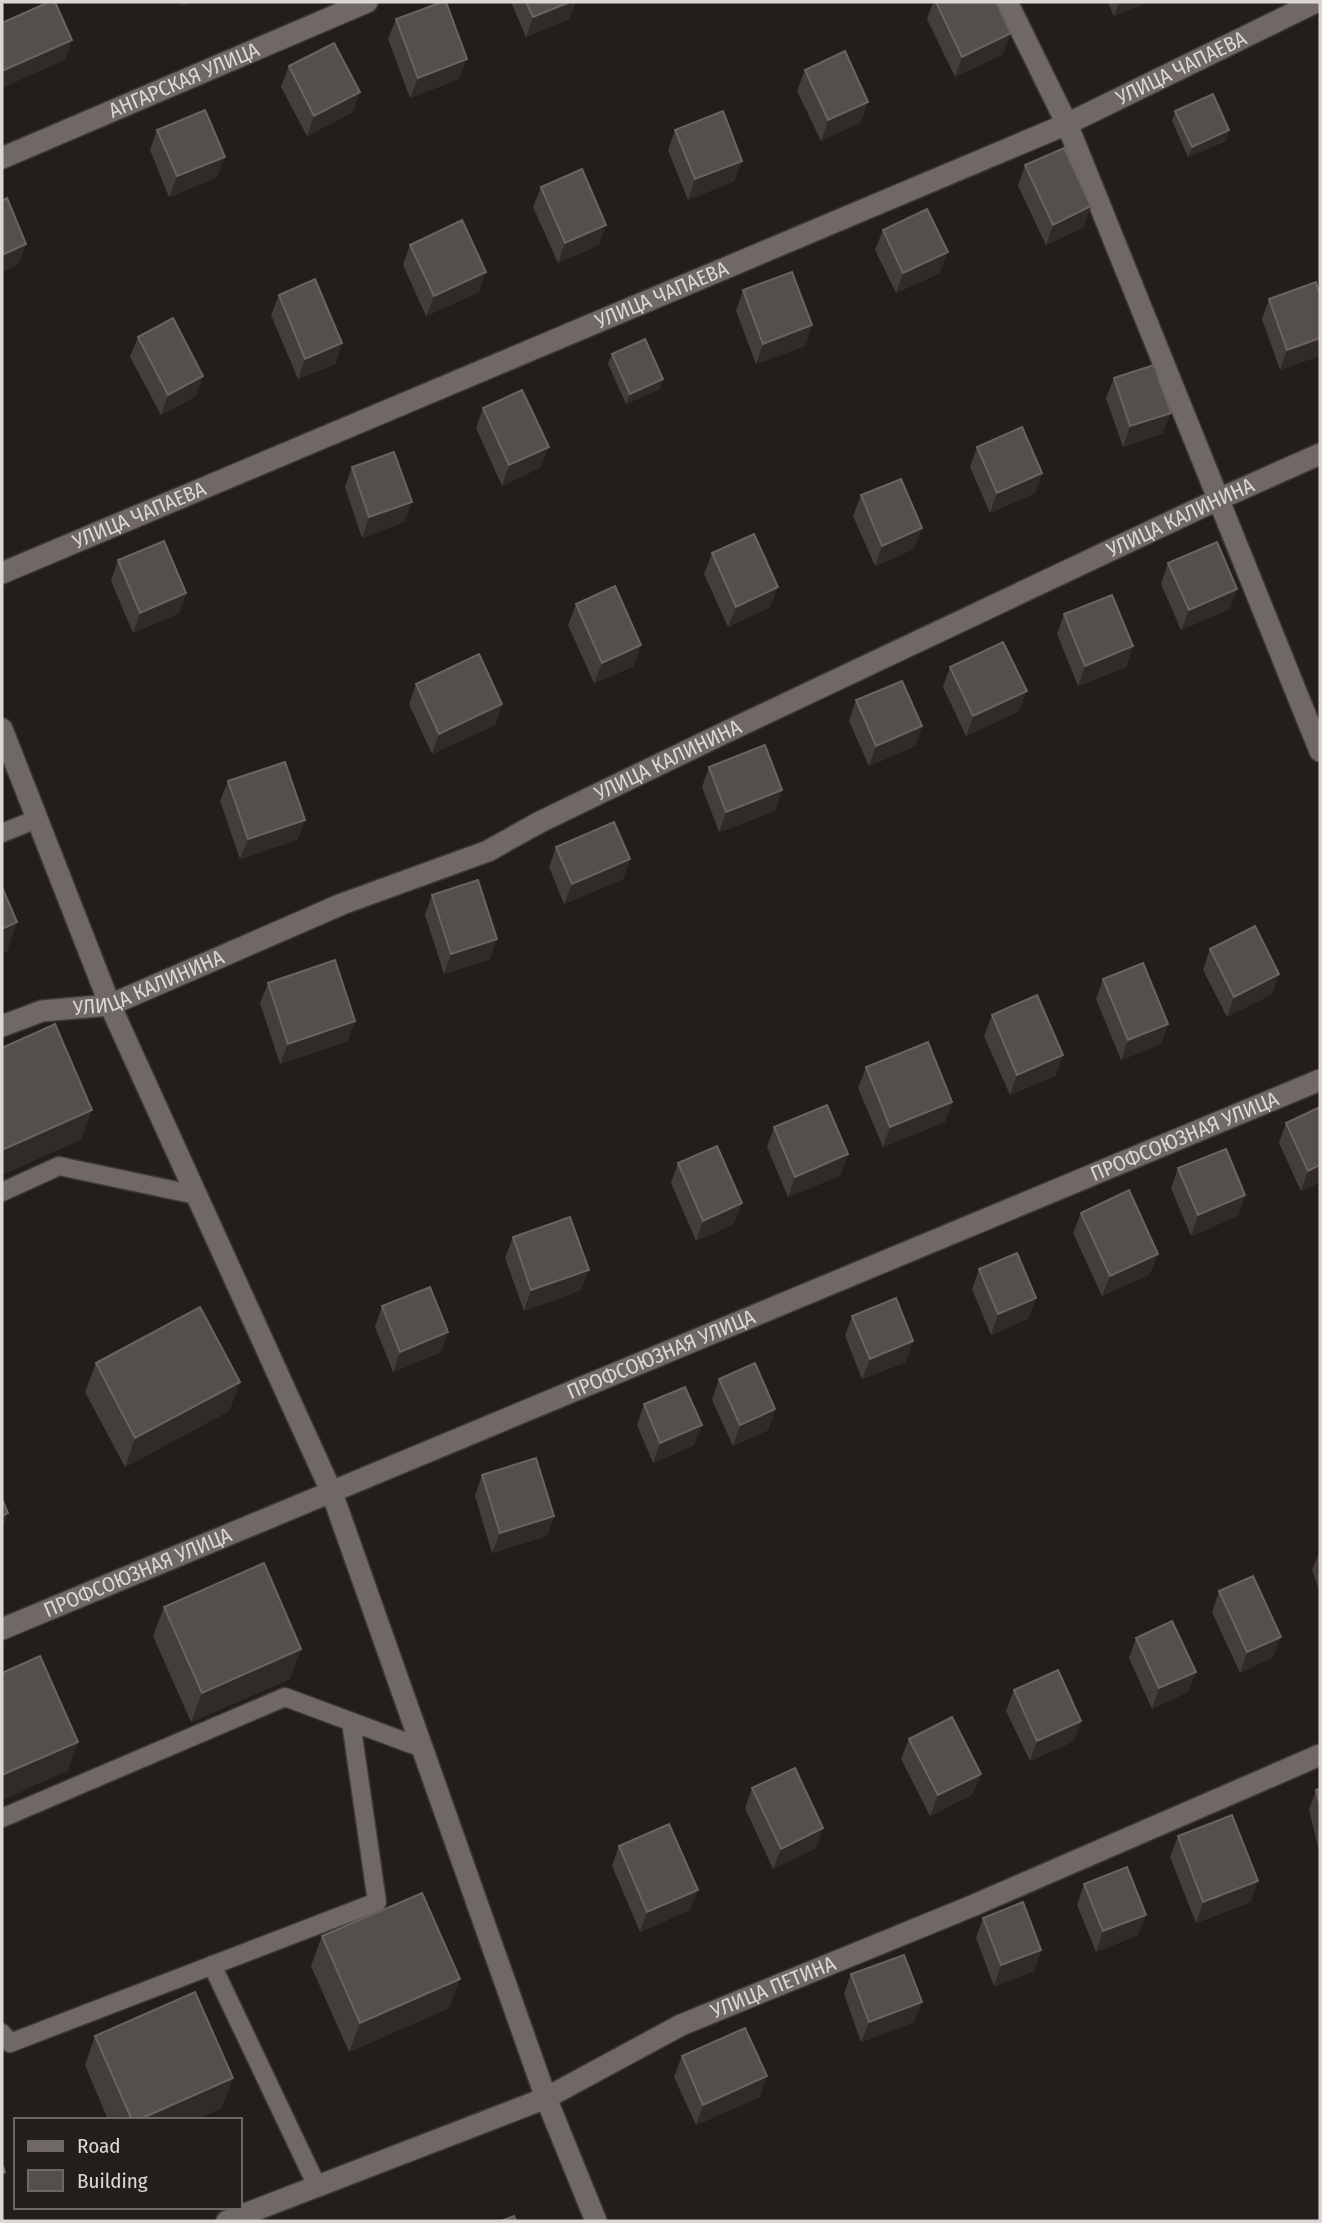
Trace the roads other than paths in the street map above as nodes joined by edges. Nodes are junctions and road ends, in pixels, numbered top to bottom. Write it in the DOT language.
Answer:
graph roads {
  1 [pos="367,2"];
  2 [pos="1007,2"];
  3 [pos="1316,2"];
  4 [pos="1067,124"];
  5 [pos="2,158"];
  6 [pos="1320,454"];
  7 [pos="1219,499"];
  8 [pos="2,573"];
  9 [pos="2,729"];
  10 [pos="1320,751"];
  11 [pos="37,819"];
  12 [pos="2,833"];
  13 [pos="110,1005"];
  14 [pos="2,1026"];
  15 [pos="1320,1080"];
  16 [pos="2,1192"];
  17 [pos="196,1195"];
  18 [pos="332,1493"];
  19 [pos="2,1629"];
  20 [pos="351,1722"];
  21 [pos="422,1748"];
  22 [pos="1320,1755"];
  23 [pos="2,1818"];
  24 [pos="212,1965"];
  25 [pos="4,2041"];
  26 [pos="546,2098"];
  27 [pos="317,2186"];
  28 [pos="227,2221"];
  29 [pos="596,2221"];
  1 -- 5 [label="street, АНГАРСКАЯ УЛИЦА"];
  2 -- 4 [label="street"];
  3 -- 4 [label="street, УЛИЦА ЧАПАЕВА"];
  4 -- 7 [label="street"];
  4 -- 8 [label="street, УЛИЦА ЧАПАЕВА"];
  6 -- 7 [label="street, УЛИЦА КАЛИНИНА"];
  7 -- 10 [label="street"];
  7 -- 13 [label="street, УЛИЦА КАЛИНИНА"];
  9 -- 11 [label="street"];
  11 -- 12 [label="lane"];
  11 -- 13 [label="street"];
  13 -- 14 [label="street, УЛИЦА КАЛИНИНА"];
  13 -- 17 [label="street"];
  15 -- 18 [label="street, ПРОФСОЮЗНАЯ УЛИЦА"];
  16 -- 17 [label="lane"];
  17 -- 18 [label="street"];
  18 -- 19 [label="street, ПРОФСОЮЗНАЯ УЛИЦА"];
  18 -- 21 [label="street"];
  20 -- 21 [label="lane"];
  20 -- 23 [label="lane"];
  20 -- 24 [label="lane"];
  21 -- 26 [label="street"];
  22 -- 26 [label="street, УЛИЦА ПЕТИНА"];
  24 -- 25 [label="lane"];
  24 -- 27 [label="lane"];
  26 -- 27 [label="street, УЛИЦА ПЕТИНА"];
  26 -- 29 [label="street"];
  27 -- 28 [label="street, УЛИЦА ПЕТИНА"];
}
